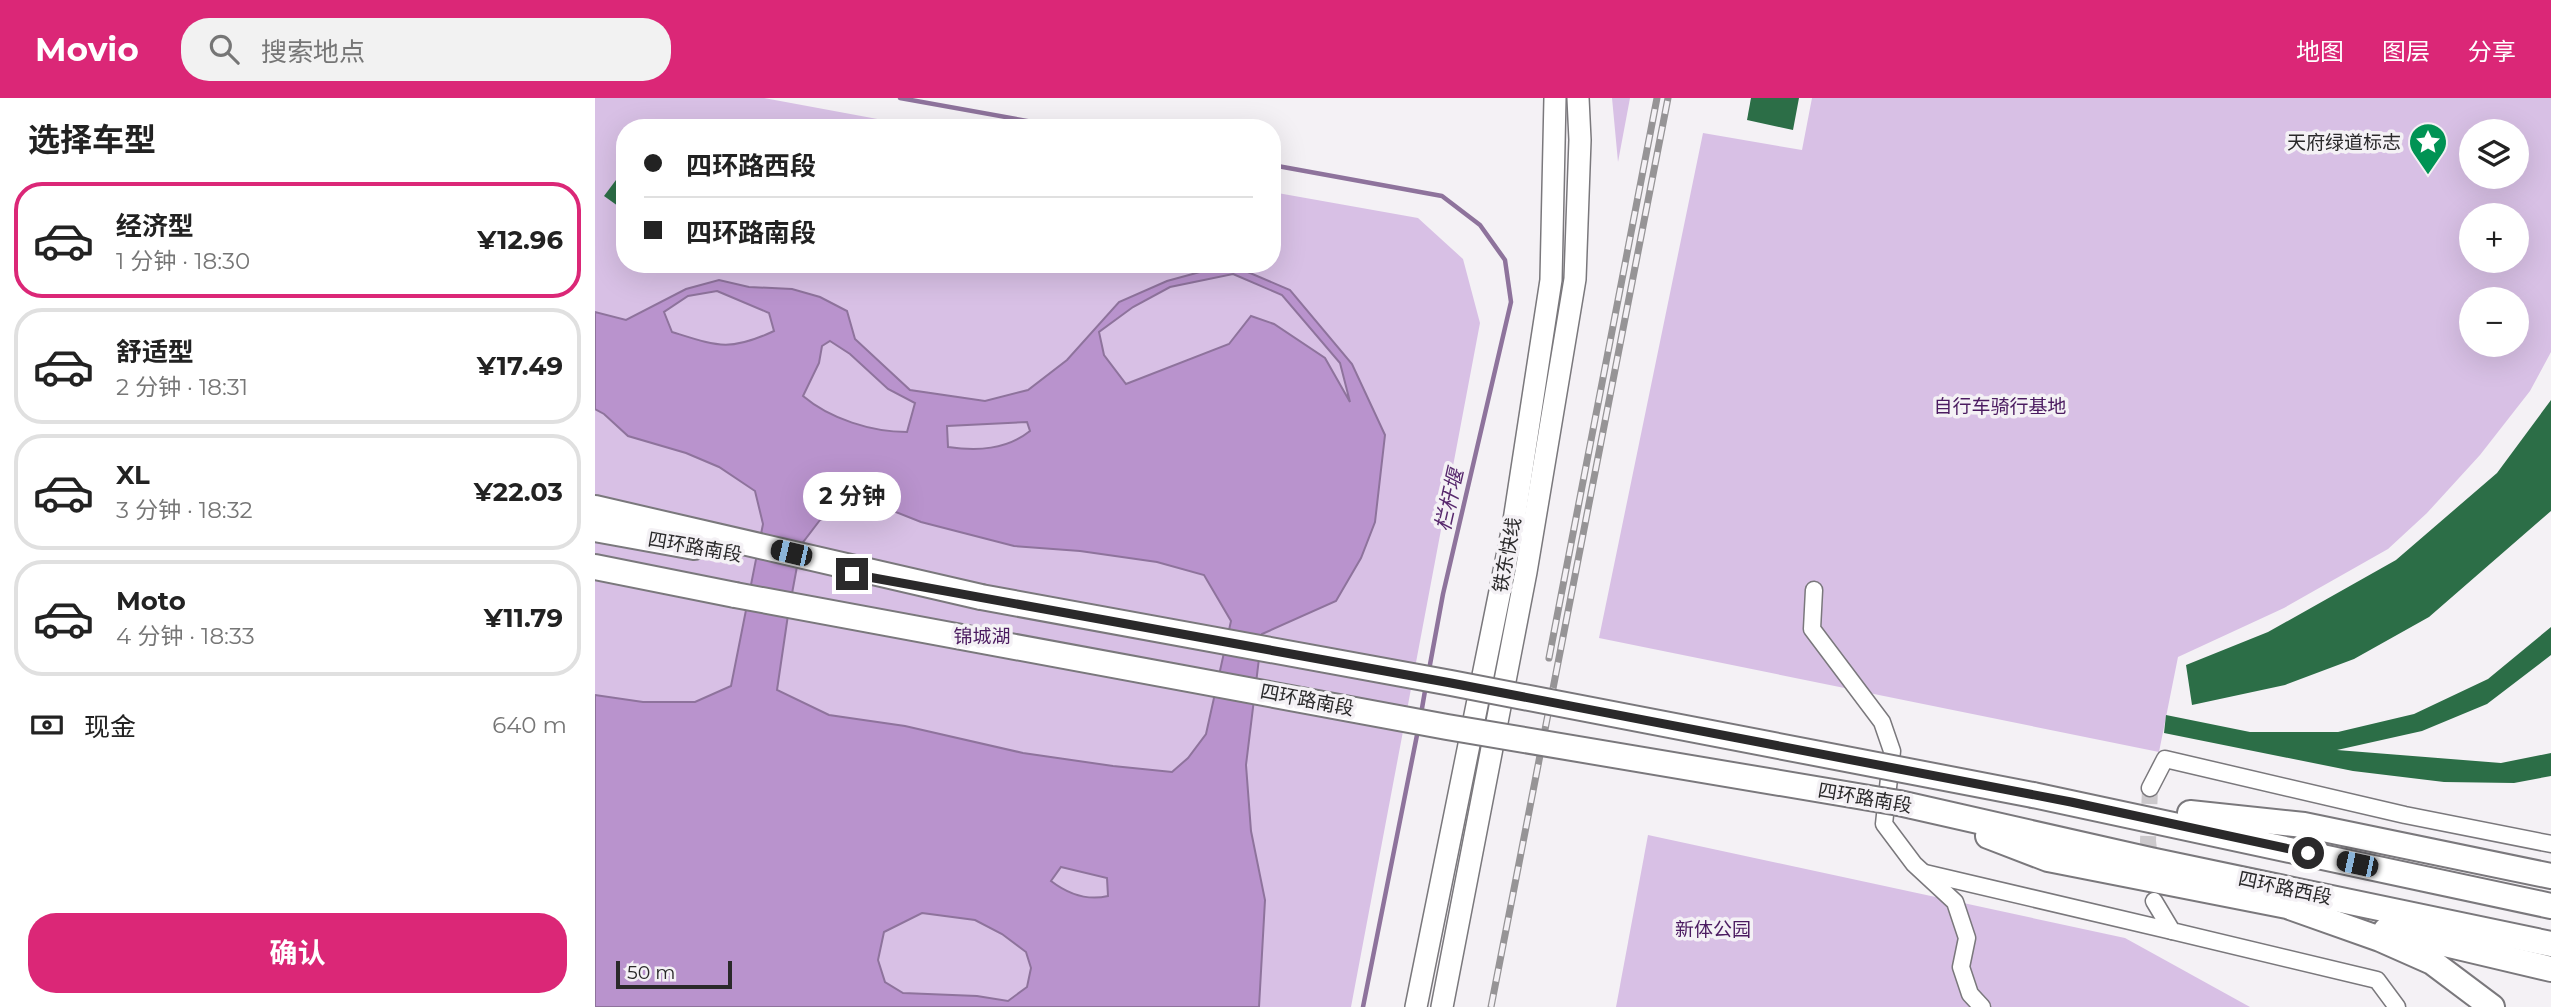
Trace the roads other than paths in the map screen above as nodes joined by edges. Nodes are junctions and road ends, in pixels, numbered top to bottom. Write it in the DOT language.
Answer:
graph roads {
  1 [pos="1555,98"];
  2 [pos="1579,98"];
  3 [pos="595,508"];
  4 [pos="595,529"];
  5 [pos="595,567"];
  6 [pos="595,582"];
  7 [pos="1814,590"];
  8 [pos="735,595"];
  9 [pos="981,597"];
  10 [pos="2150,788"];
  11 [pos="2033,795"];
  12 [pos="2071,802"];
  13 [pos="1899,803"];
  14 [pos="2019,831"];
  15 [pos="2551,844"];
  16 [pos="1924,873"];
  17 [pos="2551,876"];
  18 [pos="2154,901"];
  19 [pos="2287,906"];
  20 [pos="2551,906"];
  21 [pos="2172,931"];
  22 [pos="2551,944"];
  23 [pos="2551,970"];
  24 [pos="1416,1007"];
  25 [pos="1442,1007"];
  26 [pos="1982,1007"];
  27 [pos="2397,1007"];
  28 [pos="2492,1007"];
  1 -- 24 [label="main road, 铁东快线"];
  2 -- 25 [label="main road, 铁东快线"];
  3 -- 9 [label="highway"];
  4 -- 9 [label="highway, 四环路南段"];
  5 -- 8 [label="highway, 四环路南段"];
  6 -- 8 [label="highway"];
  7 -- 16 [label="street"];
  8 -- 13 [label="highway, 四环路南段, bridge"];
  9 -- 11 [label="highway, 四环路南段, bridge"];
  10 -- 15 [label="street"];
  11 -- 12 [label="highway, 四环路西段"];
  12 -- 17 [label="highway"];
  12 -- 20 [label="highway, 四环路西段"];
  13 -- 14 [label="highway, 四环路南段"];
  13 -- 19 [label="highway"];
  14 -- 22 [label="highway, 四环路西段"];
  16 -- 21 [label="street"];
  16 -- 26 [label="street"];
  18 -- 21 [label="street"];
  19 -- 23 [label="highway"];
  19 -- 28 [label="highway"];
  21 -- 27 [label="street"];
}
